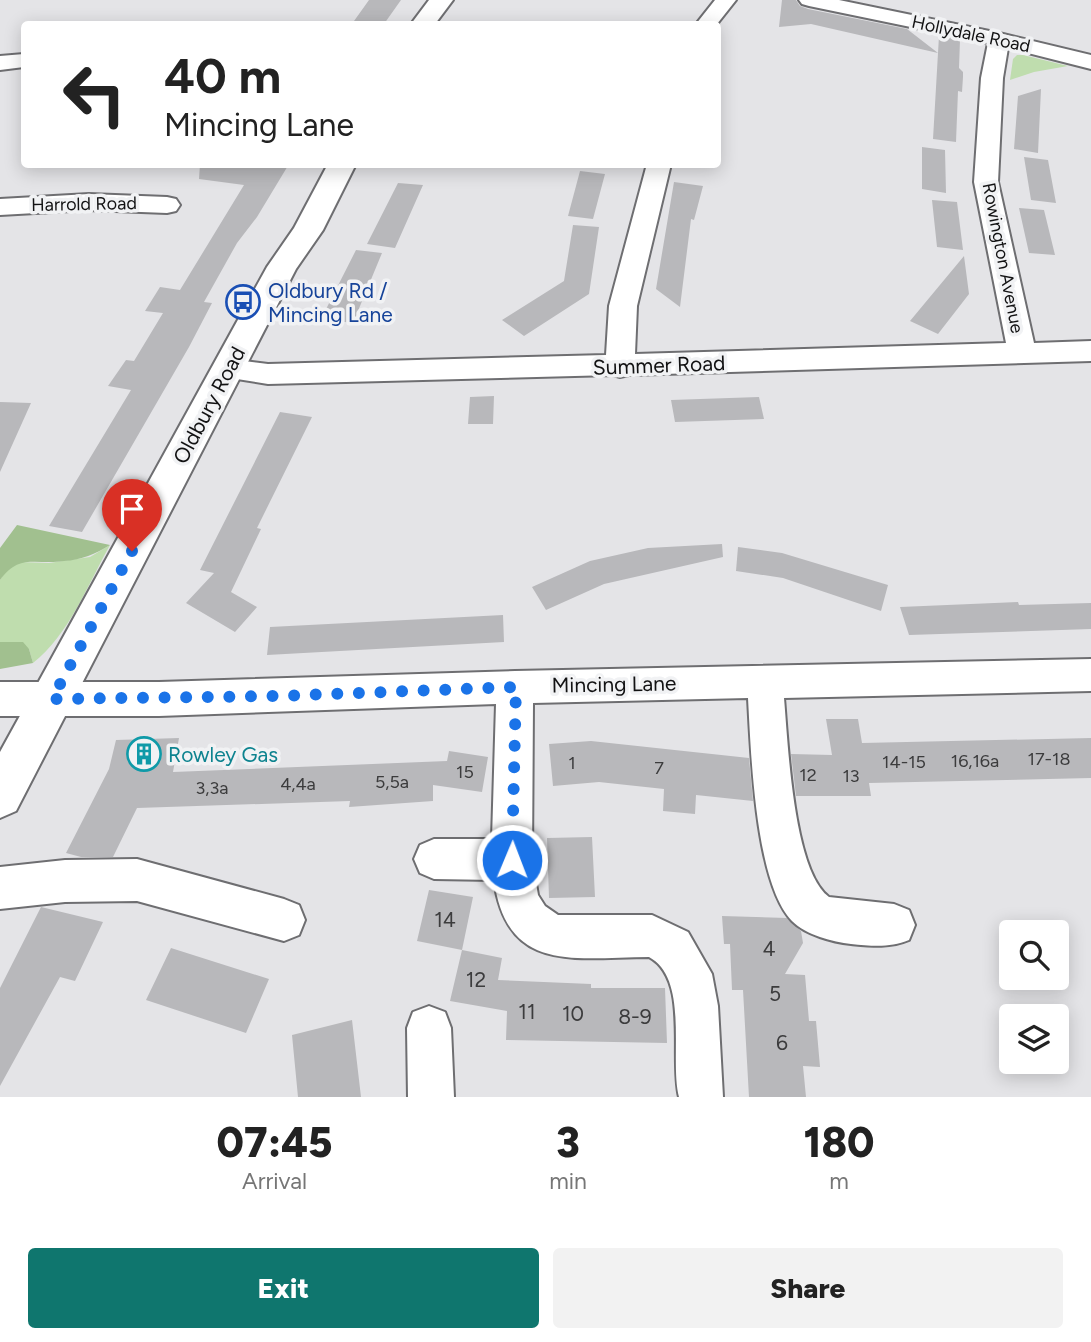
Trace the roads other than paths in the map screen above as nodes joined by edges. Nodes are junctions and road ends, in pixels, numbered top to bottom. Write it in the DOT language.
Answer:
graph roads {
  1 [pos="441,0"];
  2 [pos="726,0"];
  3 [pos="809,0"];
  4 [pos="425,21"];
  5 [pos="708,21"];
  6 [pos="999,39"];
  7 [pos="21,61"];
  8 [pos="1091,62"];
  9 [pos="0,63"];
  10 [pos="340,168"];
  11 [pos="658,168"];
  12 [pos="167,205"];
  13 [pos="0,207"];
  14 [pos="1091,351"];
  15 [pos="1022,353"];
  16 [pos="620,367"];
  17 [pos="228,369"];
  18 [pos="1091,675"];
  19 [pos="765,681"];
  20 [pos="516,687"];
  21 [pos="0,699"];
  22 [pos="52,699"];
  23 [pos="0,796"];
  24 [pos="434,859"];
  25 [pos="512,860"];
  26 [pos="0,888"];
  27 [pos="284,920"];
  28 [pos="894,925"];
  29 [pos="429,1028"];
  30 [pos="701,1094"];
  31 [pos="430,1097"];
  1 -- 4 [label="main road"];
  2 -- 5 [label="street"];
  3 -- 6 [label="street, Hollydale Road"];
  6 -- 8 [label="street, Hollydale Road"];
  6 -- 15 [label="street, Rowington Avenue"];
  7 -- 9 [label="street"];
  10 -- 17 [label="main road, Oldbury Road"];
  11 -- 16 [label="street"];
  12 -- 13 [label="street, Harrold Road"];
  14 -- 15 [label="street, Summer Road"];
  15 -- 16 [label="street, Summer Road"];
  16 -- 17 [label="street, Summer Road"];
  17 -- 22 [label="main road, Oldbury Road"];
  18 -- 19 [label="street, Mincing Lane"];
  19 -- 20 [label="street, Mincing Lane"];
  19 -- 28 [label="street"];
  20 -- 22 [label="street, Mincing Lane"];
  20 -- 25 [label="street"];
  21 -- 22 [label="street, Mincing Lane"];
  22 -- 23 [label="main road, Oldbury Road"];
  24 -- 25 [label="street"];
  25 -- 30 [label="street"];
  26 -- 27 [label="street"];
  29 -- 31 [label="street"];
}
